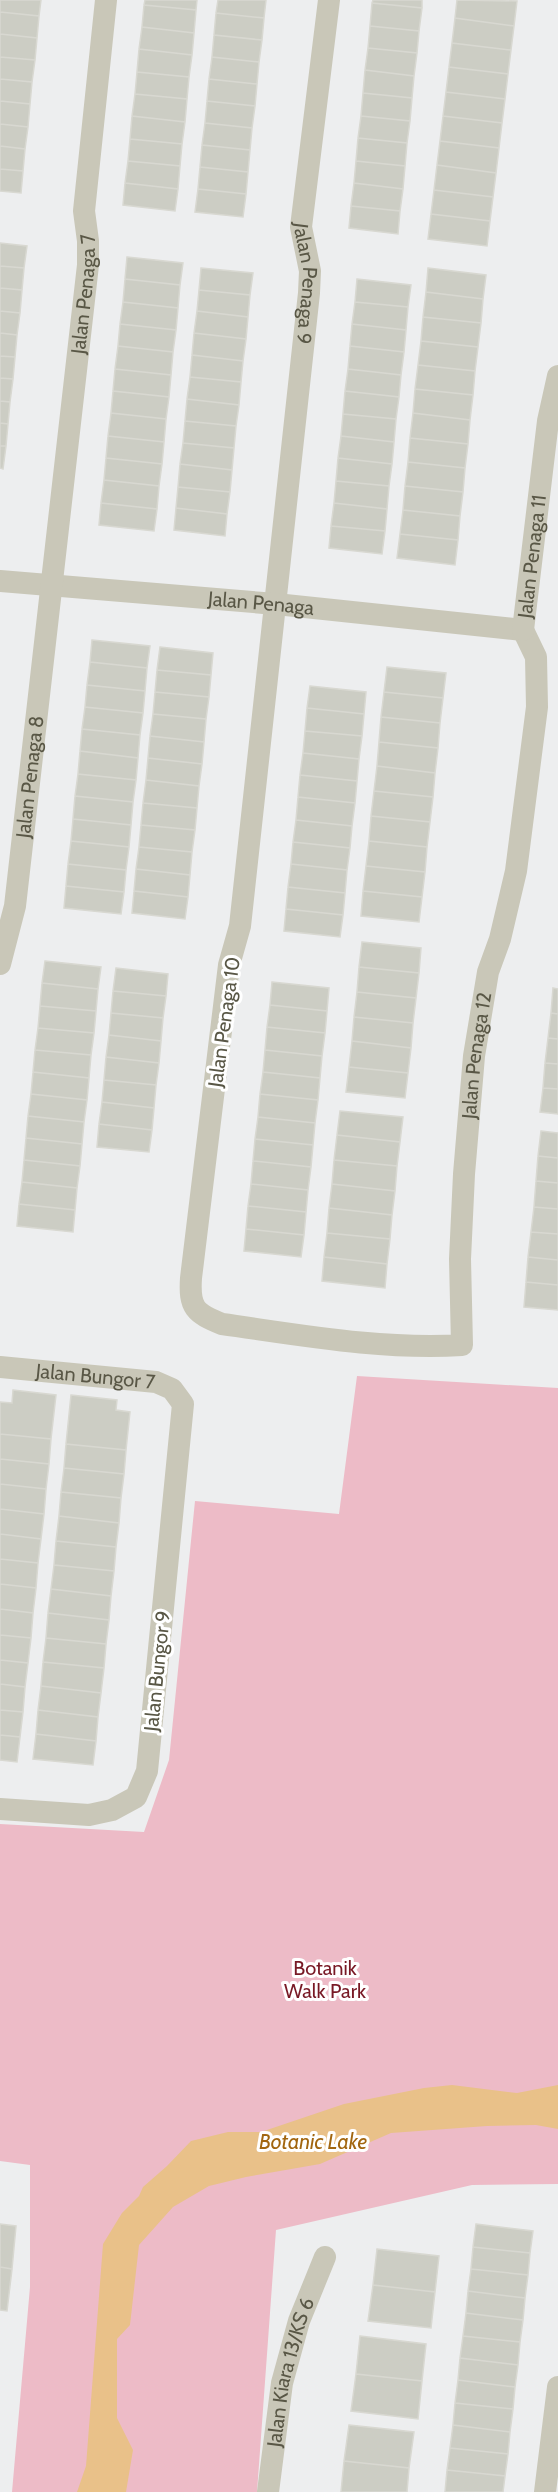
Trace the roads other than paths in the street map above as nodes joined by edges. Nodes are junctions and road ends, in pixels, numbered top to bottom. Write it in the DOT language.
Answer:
graph roads {
  1 [pos="106,0"];
  2 [pos="329,0"];
  3 [pos="558,376"];
  4 [pos="0,581"];
  5 [pos="53,587"];
  6 [pos="276,604"];
  7 [pos="523,630"];
  8 [pos="0,964"];
  9 [pos="321,1337"];
  10 [pos="0,1367"];
  11 [pos="183,1404"];
  12 [pos="0,1809"];
  13 [pos="325,2257"];
  14 [pos="558,2387"];
  15 [pos="268,2492"];
  16 [pos="545,2492"];
  1 -- 5 [label="street, Jalan Penaga 7"];
  2 -- 6 [label="street, Jalan Penaga 9"];
  3 -- 7 [label="street, Jalan Penaga 11"];
  4 -- 5 [label="street, Jalan Penaga"];
  5 -- 6 [label="street, Jalan Penaga"];
  5 -- 8 [label="street, Jalan Penaga 8"];
  6 -- 7 [label="street, Jalan Penaga"];
  6 -- 9 [label="street, Jalan Penaga 10"];
  7 -- 9 [label="street, Jalan Penaga 12"];
  10 -- 11 [label="street, Jalan Bungor 7"];
  11 -- 12 [label="street, Jalan Bungor 9"];
  13 -- 15 [label="street, Jalan Kiara 13/KS 6"];
  14 -- 16 [label="street"];
}
